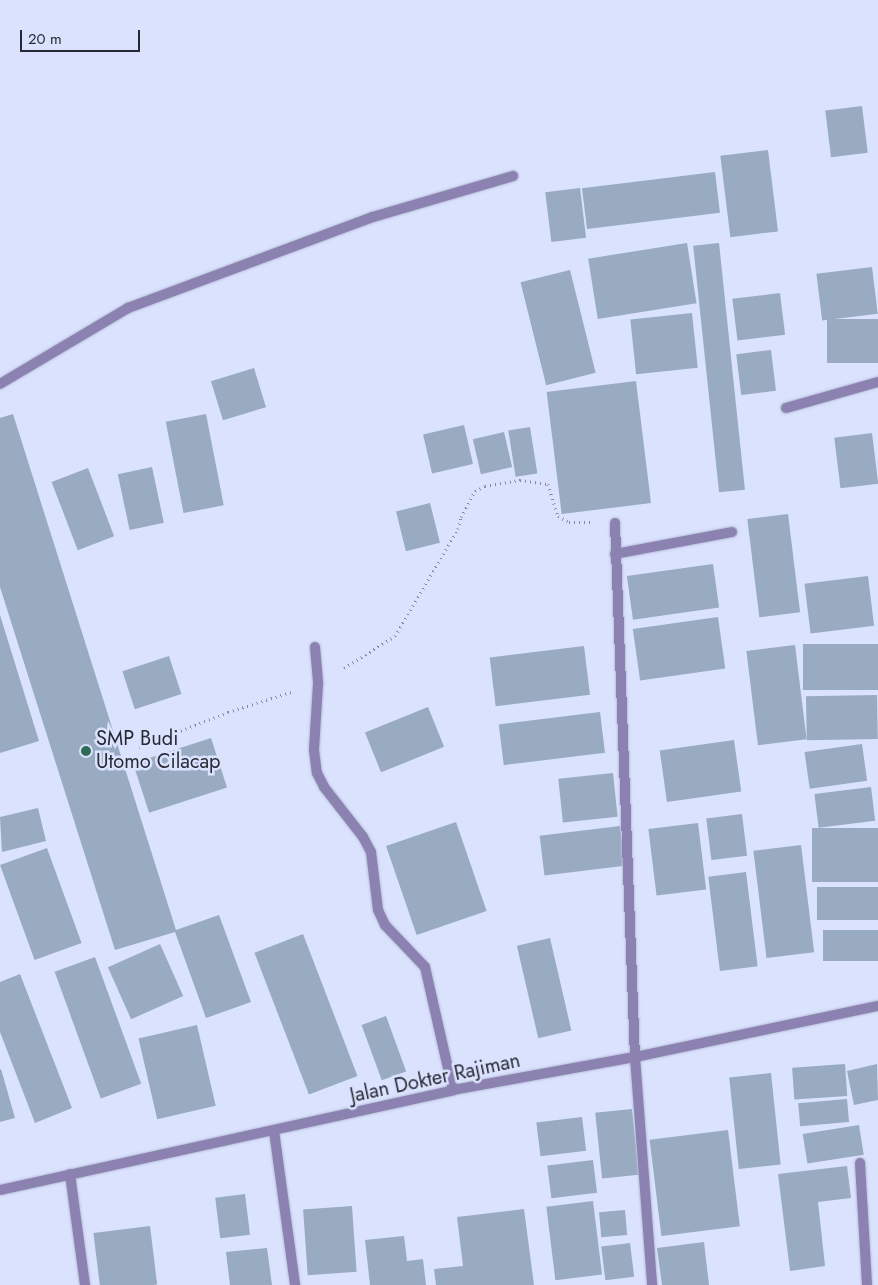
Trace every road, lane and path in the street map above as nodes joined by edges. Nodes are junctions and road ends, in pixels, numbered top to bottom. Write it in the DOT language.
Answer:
graph roads {
  1 [pos="513,176"];
  2 [pos="878,382"];
  3 [pos="0,384"];
  4 [pos="786,408"];
  5 [pos="615,523"];
  6 [pos="732,532"];
  7 [pos="615,554"];
  8 [pos="315,647"];
  9 [pos="318,684"];
  10 [pos="139,747"];
  11 [pos="878,1006"];
  12 [pos="636,1057"];
  13 [pos="454,1090"];
  14 [pos="274,1131"];
  15 [pos="860,1163"];
  16 [pos="70,1174"];
  17 [pos="0,1190"];
  18 [pos="85,1285"];
  19 [pos="295,1285"];
  20 [pos="652,1285"];
  21 [pos="868,1285"];
  1 -- 3 [label="street"];
  2 -- 4 [label="street"];
  5 -- 7 [label="street"];
  5 -- 9 [label="path"];
  6 -- 7 [label="street"];
  7 -- 12 [label="street"];
  8 -- 9 [label="street"];
  9 -- 10 [label="path"];
  9 -- 13 [label="street"];
  11 -- 12 [label="street, Jalan Dokter Rajiman"];
  12 -- 13 [label="street, Jalan Dokter Rajiman"];
  12 -- 20 [label="street"];
  13 -- 14 [label="street, Jalan Dokter Rajiman"];
  14 -- 16 [label="street, Jalan Dokter Rajiman"];
  14 -- 19 [label="street"];
  15 -- 21 [label="street"];
  16 -- 17 [label="street, Jalan Dokter Rajiman"];
  16 -- 18 [label="street"];
}
